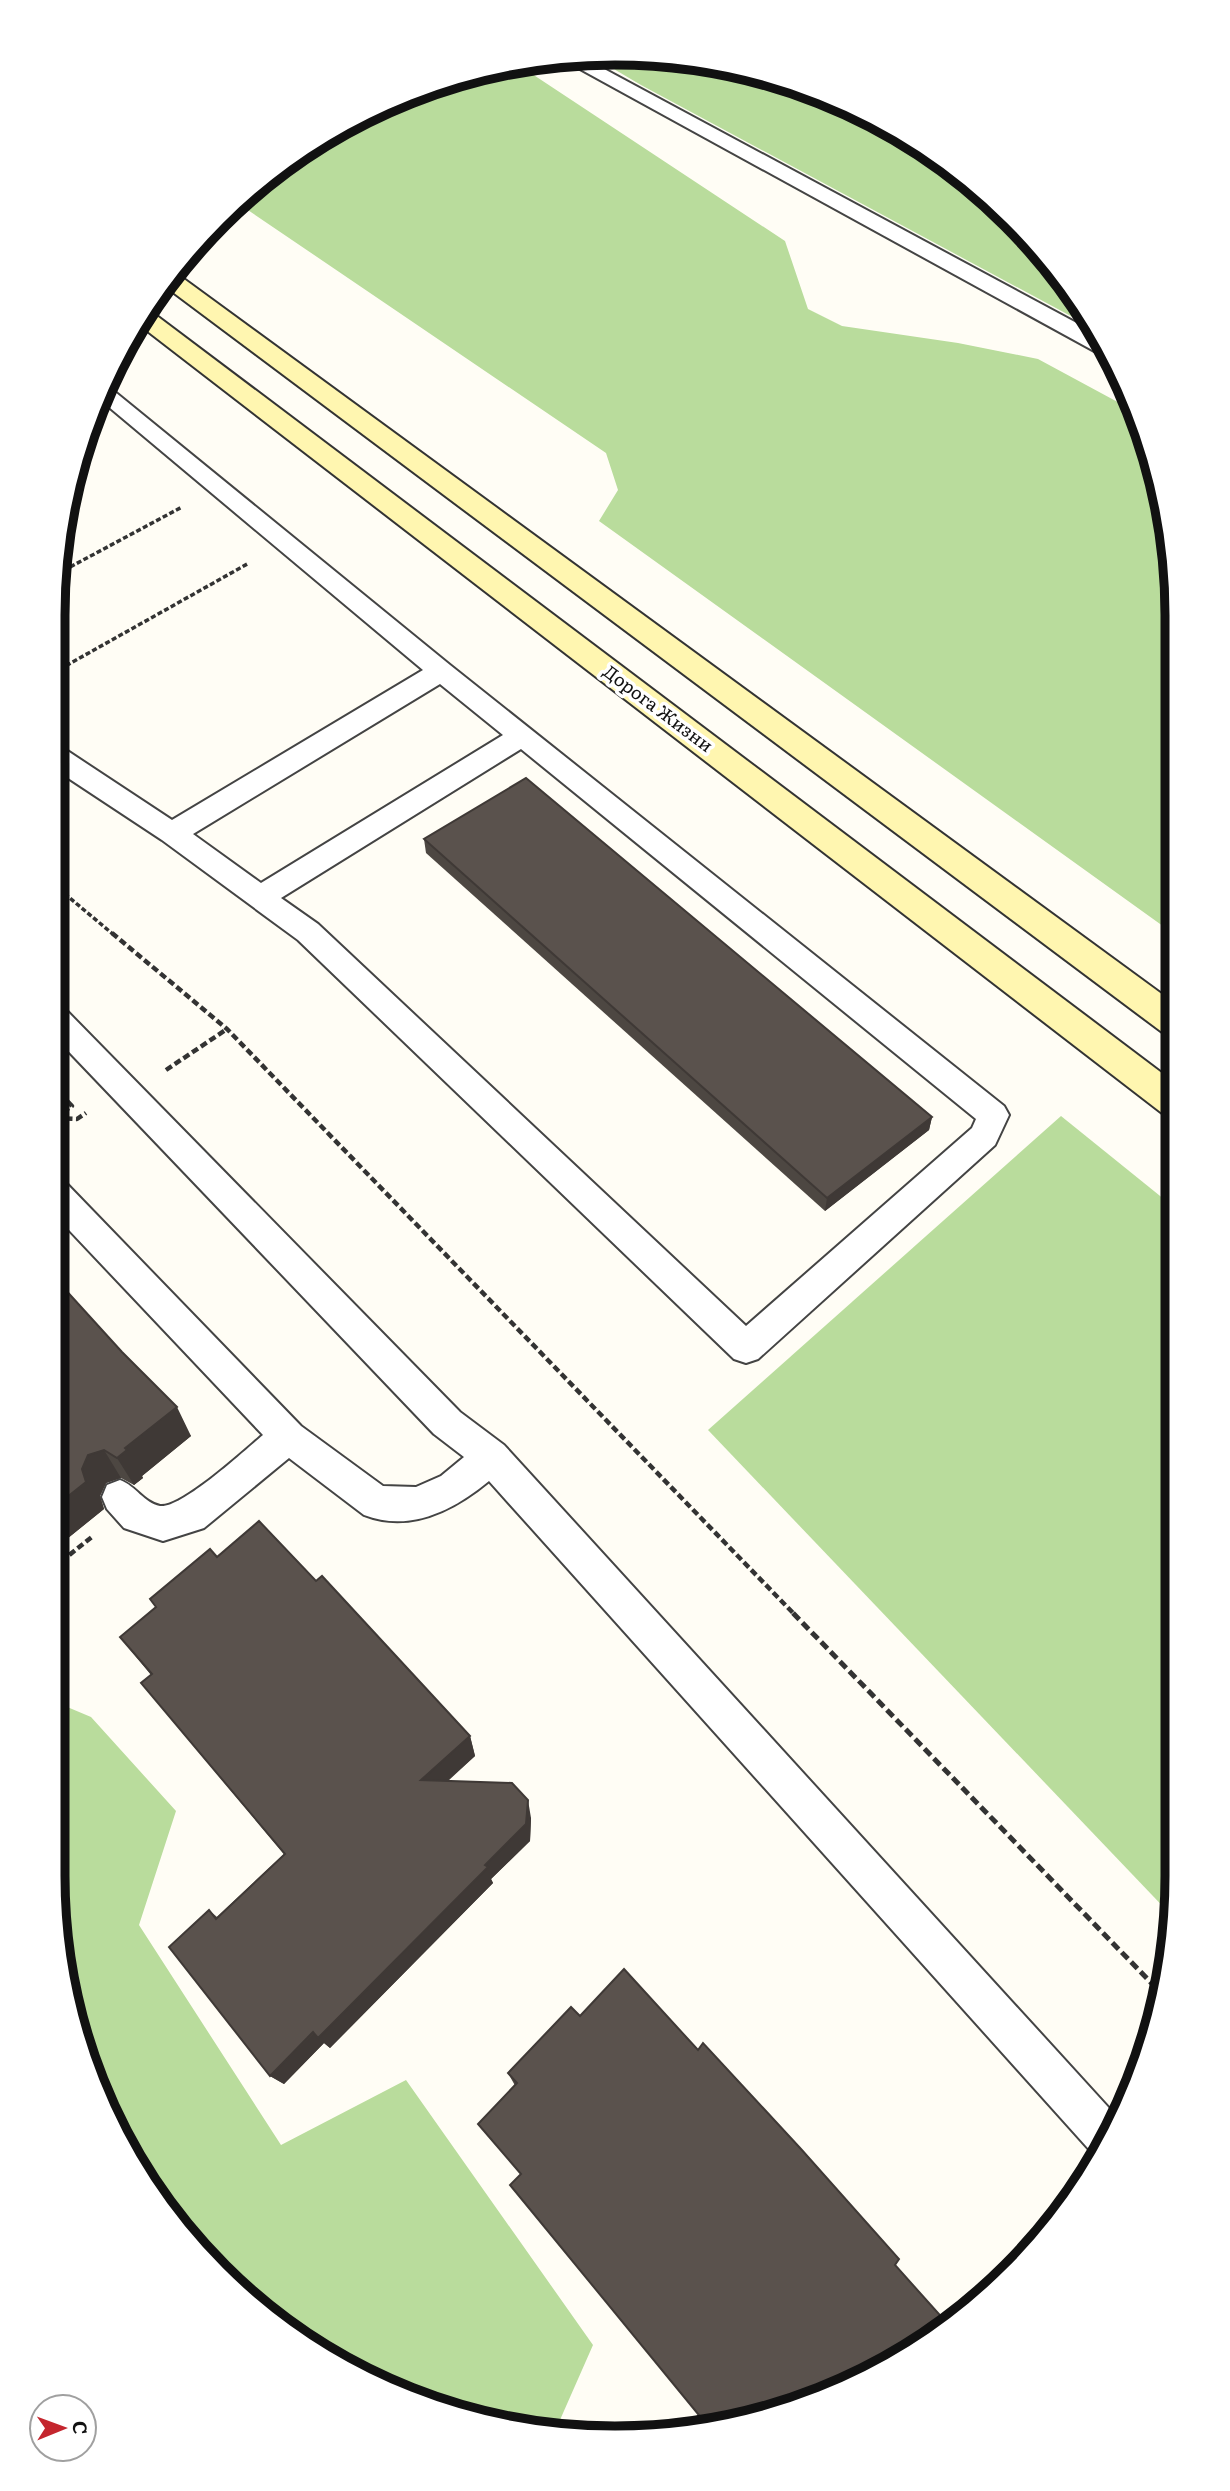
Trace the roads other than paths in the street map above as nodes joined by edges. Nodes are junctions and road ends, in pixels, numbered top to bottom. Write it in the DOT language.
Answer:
graph roads {
  1 [pos="584,66"];
  2 [pos="176,283"];
  3 [pos="150,321"];
  4 [pos="1092,341"];
  5 [pos="110,397"];
  6 [pos="440,671"];
  7 [pos="522,736"];
  8 [pos="65,763"];
  9 [pos="172,833"];
  10 [pos="260,897"];
  11 [pos="1165,1015"];
  12 [pos="65,1029"];
  13 [pos="1165,1095"];
  14 [pos="65,1205"];
  15 [pos="288,1437"];
  16 [pos="491,1457"];
  17 [pos="120,1497"];
  18 [pos="1102,2133"];
  1 -- 4 [label="lane"];
  2 -- 11 [label="main road"];
  3 -- 13 [label="main road, Дорога Жизни"];
  5 -- 6 [label="lane"];
  6 -- 7 [label="lane"];
  6 -- 9 [label="lane"];
  7 -- 10 [label="lane"];
  7 -- 10 [label="lane"];
  8 -- 9 [label="lane"];
  9 -- 10 [label="lane"];
  12 -- 16 [label="lane"];
  14 -- 15 [label="lane"];
  15 -- 16 [label="lane"];
  15 -- 17 [label="lane"];
  16 -- 18 [label="lane"];
}
